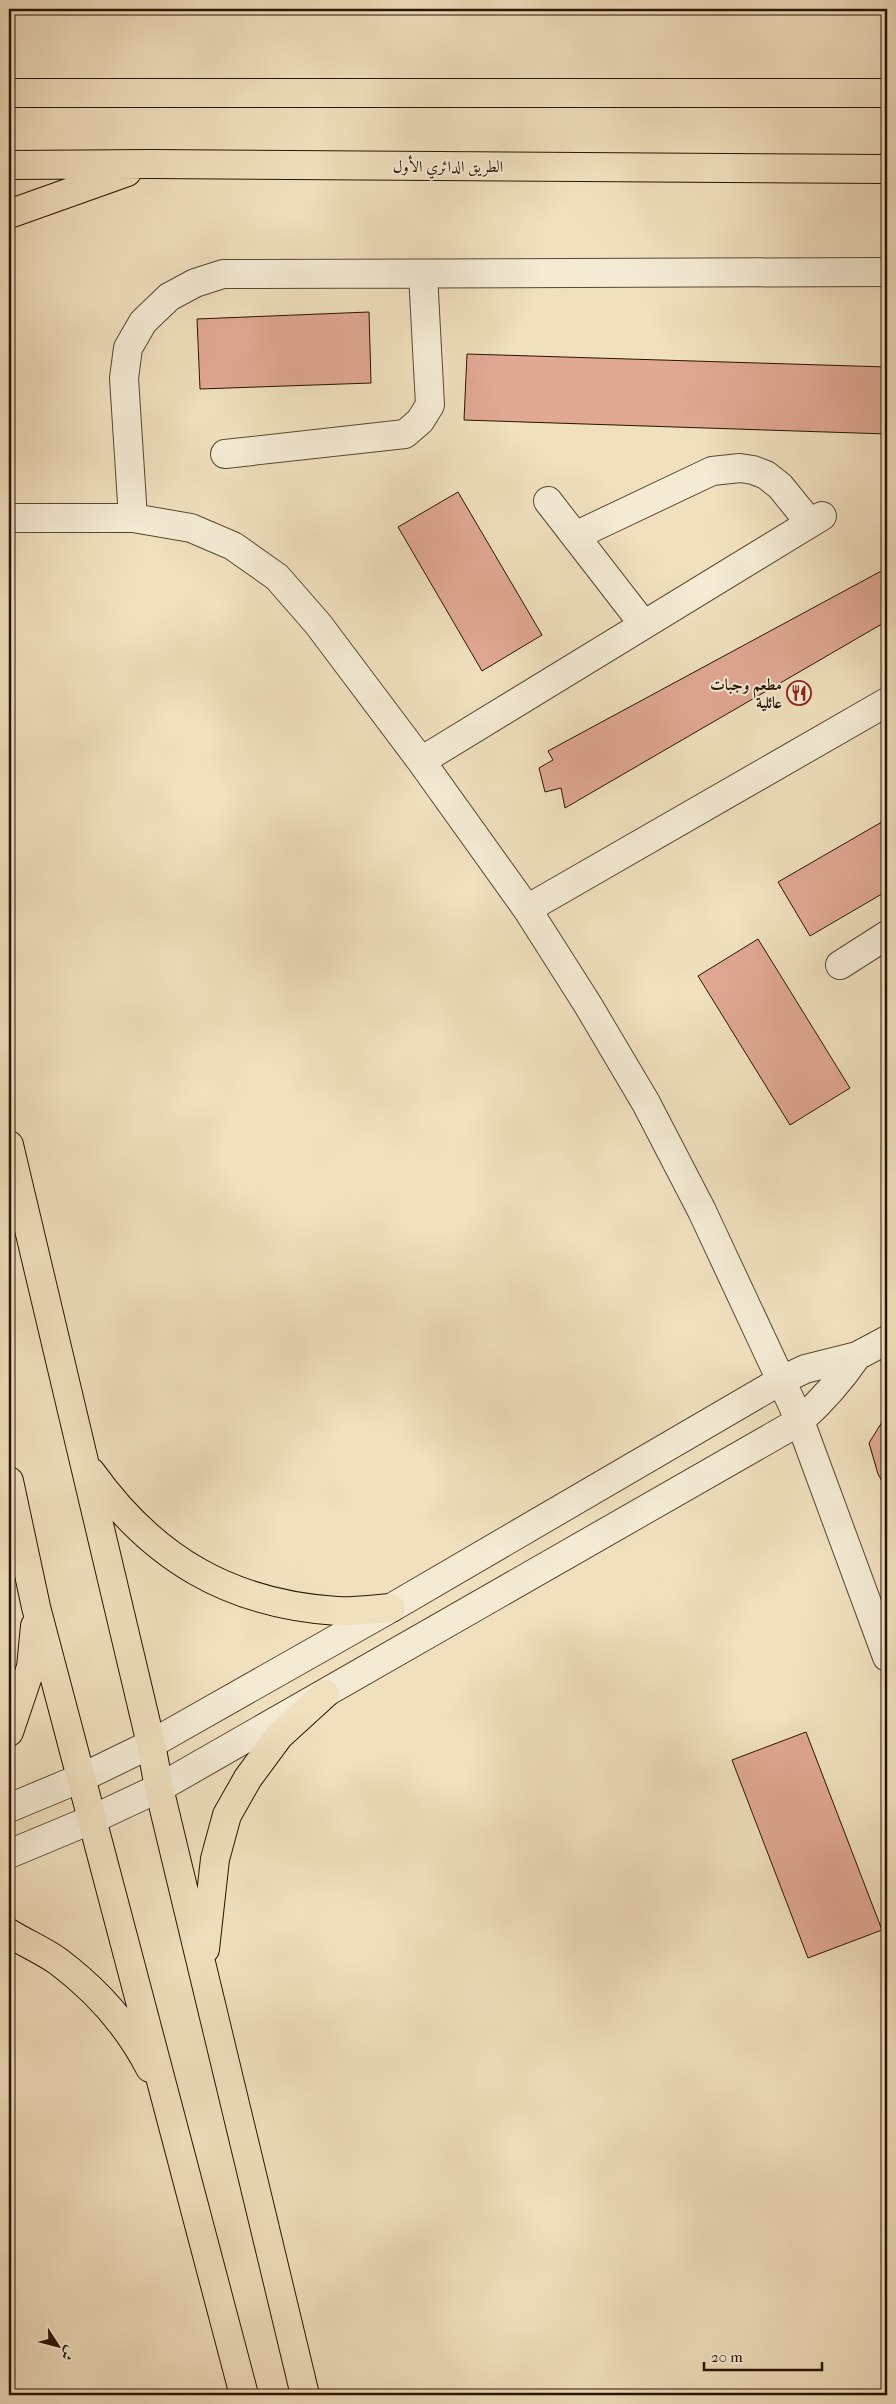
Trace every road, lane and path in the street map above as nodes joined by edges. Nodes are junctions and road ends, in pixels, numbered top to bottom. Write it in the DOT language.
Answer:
graph roads {
  1 [pos="9,93"];
  2 [pos="887,93"];
  3 [pos="150,164"];
  4 [pos="9,165"];
  5 [pos="887,169"];
  6 [pos="9,214"];
  7 [pos="887,272"];
  8 [pos="423,274"];
  9 [pos="225,454"];
  10 [pos="548,501"];
  11 [pos="14,518"];
  12 [pos="133,518"];
  13 [pos="575,536"];
  14 [pos="644,625"];
  15 [pos="887,702"];
  16 [pos="421,761"];
  17 [pos="527,909"];
  18 [pos="887,935"];
  19 [pos="840,965"];
  20 [pos="9,1145"];
  21 [pos="887,1340"];
  22 [pos="857,1356"];
  23 [pos="780,1381"];
  24 [pos="800,1421"];
  25 [pos="82,1460"];
  26 [pos="9,1481"];
  27 [pos="36,1607"];
  28 [pos="391,1608"];
  29 [pos="887,1657"];
  30 [pos="325,1694"];
  31 [pos="9,1732"];
  32 [pos="151,1744"];
  33 [pos="81,1778"];
  34 [pos="160,1788"];
  35 [pos="9,1808"];
  36 [pos="94,1819"];
  37 [pos="9,1854"];
  38 [pos="9,1933"];
  39 [pos="203,1971"];
  40 [pos="168,2104"];
  41 [pos="244,2395"];
  42 [pos="305,2395"];
  1 -- 2 [label="main road"];
  3 -- 4 [label="main road, الطريق الدائري الأول"];
  3 -- 5 [label="main road, الطريق الدائري الأول"];
  3 -- 6 [label="main road"];
  7 -- 8 [label="street"];
  8 -- 9 [label="street"];
  8 -- 12 [label="street"];
  10 -- 13 [label="street"];
  11 -- 12 [label="street"];
  12 -- 16 [label="street"];
  13 -- 14 [label="street"];
  13 -- 14 [label="street"];
  14 -- 16 [label="street"];
  15 -- 17 [label="street"];
  16 -- 17 [label="street"];
  17 -- 23 [label="street"];
  18 -- 19 [label="street"];
  20 -- 25 [label="main road"];
  21 -- 22 [label="street"];
  22 -- 23 [label="street"];
  22 -- 24 [label="street"];
  23 -- 24 [label="street"];
  23 -- 28 [label="street"];
  24 -- 29 [label="street"];
  24 -- 30 [label="street"];
  25 -- 28 [label="main road"];
  25 -- 32 [label="main road"];
  26 -- 27 [label="main road"];
  27 -- 31 [label="main road"];
  27 -- 33 [label="main road"];
  28 -- 32 [label="street"];
  30 -- 34 [label="street"];
  30 -- 39 [label="main road"];
  32 -- 33 [label="street"];
  32 -- 34 [label="main road"];
  33 -- 35 [label="street"];
  33 -- 36 [label="main road"];
  34 -- 36 [label="street"];
  34 -- 39 [label="main road"];
  36 -- 37 [label="street"];
  36 -- 40 [label="main road"];
  38 -- 40 [label="main road"];
  39 -- 42 [label="main road"];
  40 -- 41 [label="main road"];
}
